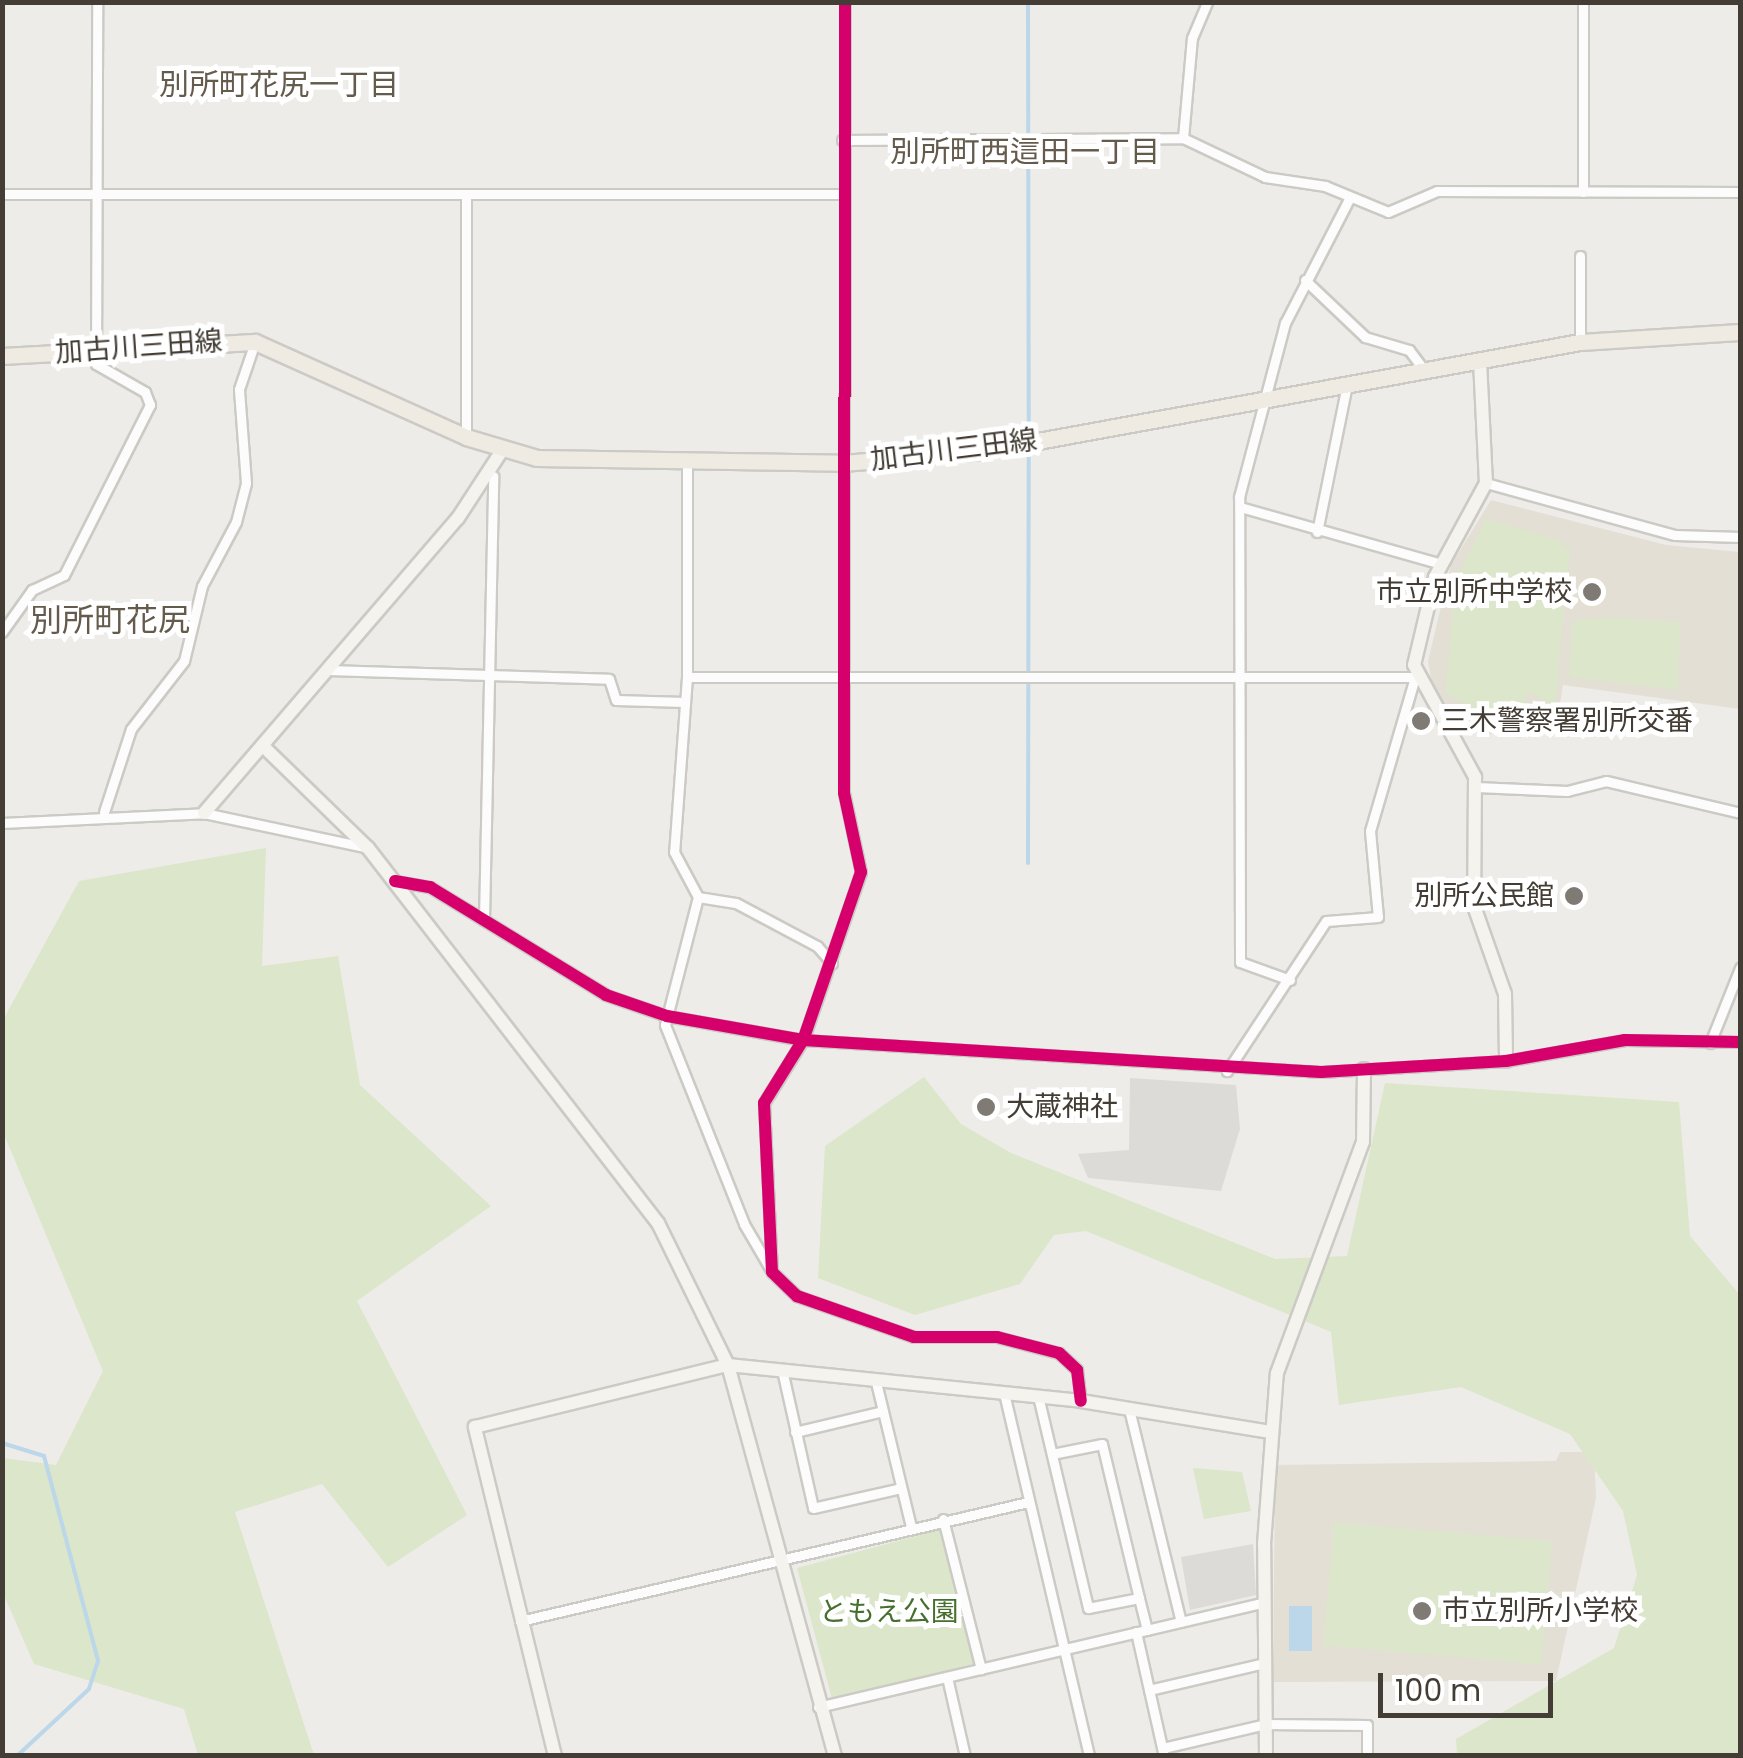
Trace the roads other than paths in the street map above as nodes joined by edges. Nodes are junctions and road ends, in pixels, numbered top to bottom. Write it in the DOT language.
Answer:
graph roads {
  1 [pos="98,2"];
  2 [pos="846,2"];
  3 [pos="1207,2"];
  4 [pos="1584,2"];
  5 [pos="1183,138"];
  6 [pos="842,140"];
  7 [pos="98,192"];
  8 [pos="1583,192"];
  9 [pos="1740,192"];
  10 [pos="2,194"];
  11 [pos="466,194"];
  12 [pos="841,194"];
  13 [pos="1350,198"];
  14 [pos="1580,256"];
  15 [pos="1306,280"];
  16 [pos="1740,332"];
  17 [pos="254,342"];
  18 [pos="1580,342"];
  19 [pos="97,351"];
  20 [pos="2,356"];
  21 [pos="1480,361"];
  22 [pos="1425,370"];
  23 [pos="1347,384"];
  24 [pos="1266,399"];
  25 [pos="466,437"];
  26 [pos="503,450"];
  27 [pos="843,463"];
  28 [pos="687,464"];
  29 [pos="493,476"];
  30 [pos="1486,483"];
  31 [pos="1240,508"];
  32 [pos="1317,532"];
  33 [pos="1740,538"];
  34 [pos="1441,564"];
  35 [pos="2,632"];
  36 [pos="328,670"];
  37 [pos="1415,676"];
  38 [pos="494,677"];
  39 [pos="686,677"];
  40 [pos="1240,677"];
  41 [pos="842,678"];
  42 [pos="685,702"];
  43 [pos="264,748"];
  44 [pos="1476,786"];
  45 [pos="104,812"];
  46 [pos="1740,812"];
  47 [pos="204,813"];
  48 [pos="2,823"];
  49 [pos="368,848"];
  50 [pos="395,880"];
  51 [pos="698,898"];
  52 [pos="484,920"];
  53 [pos="832,964"];
  54 [pos="1740,968"];
  55 [pos="1290,980"];
  56 [pos="666,1016"];
  57 [pos="803,1040"];
  58 [pos="1740,1042"];
  59 [pos="1710,1043"];
  60 [pos="1506,1061"];
  61 [pos="1228,1070"];
  62 [pos="1364,1070"];
  63 [pos="772,1272"];
  64 [pos="728,1365"];
  65 [pos="782,1370"];
  66 [pos="875,1378"];
  67 [pos="1004,1393"];
  68 [pos="1038,1396"];
  69 [pos="1081,1401"];
  70 [pos="1129,1409"];
  71 [pos="883,1411"];
  72 [pos="796,1432"];
  73 [pos="1270,1432"];
  74 [pos="1052,1454"];
  75 [pos="900,1488"];
  76 [pos="1028,1502"];
  77 [pos="944,1519"];
  78 [pos="911,1527"];
  79 [pos="778,1559"];
  80 [pos="1139,1598"];
  81 [pos="1263,1603"];
  82 [pos="519,1621"];
  83 [pos="1181,1622"];
  84 [pos="1141,1631"];
  85 [pos="1064,1649"];
  86 [pos="1264,1663"];
  87 [pos="980,1669"];
  88 [pos="946,1677"];
  89 [pos="1149,1690"];
  90 [pos="818,1707"];
  91 [pos="1265,1724"];
  92 [pos="1163,1752"];
  93 [pos="555,1756"];
  94 [pos="835,1756"];
  95 [pos="965,1756"];
  96 [pos="1089,1756"];
  97 [pos="1266,1756"];
  98 [pos="1367,1756"];
  1 -- 7 [label="street"];
  2 -- 6 [label="street"];
  3 -- 5 [label="street"];
  4 -- 8 [label="street"];
  5 -- 6 [label="street"];
  5 -- 13 [label="street"];
  6 -- 12 [label="street"];
  7 -- 10 [label="street"];
  7 -- 11 [label="street"];
  7 -- 19 [label="street"];
  8 -- 9 [label="street"];
  8 -- 13 [label="street"];
  11 -- 12 [label="street"];
  11 -- 25 [label="street"];
  12 -- 27 [label="street"];
  13 -- 15 [label="street"];
  14 -- 18 [label="street"];
  15 -- 22 [label="street"];
  15 -- 24 [label="street"];
  16 -- 18 [label="main road, 加古川三田線"];
  17 -- 19 [label="main road, 加古川三田線"];
  17 -- 25 [label="main road, 加古川三田線"];
  17 -- 45 [label="street"];
  18 -- 21 [label="main road, 加古川三田線"];
  19 -- 20 [label="main road, 加古川三田線"];
  19 -- 35 [label="street"];
  21 -- 22 [label="main road, 加古川三田線"];
  21 -- 30 [label="street"];
  22 -- 23 [label="main road, 加古川三田線"];
  23 -- 24 [label="main road, 加古川三田線"];
  23 -- 32 [label="street"];
  24 -- 27 [label="main road, 加古川三田線"];
  24 -- 31 [label="street"];
  25 -- 26 [label="main road, 加古川三田線"];
  26 -- 28 [label="main road, 加古川三田線"];
  26 -- 29 [label="street"];
  27 -- 28 [label="main road, 加古川三田線"];
  27 -- 41 [label="street"];
  28 -- 39 [label="street"];
  29 -- 36 [label="street"];
  29 -- 38 [label="street"];
  30 -- 33 [label="street"];
  30 -- 34 [label="street"];
  31 -- 32 [label="street"];
  31 -- 40 [label="street"];
  32 -- 34 [label="street"];
  34 -- 37 [label="street"];
  36 -- 38 [label="street"];
  36 -- 43 [label="street"];
  37 -- 40 [label="street"];
  37 -- 44 [label="street"];
  37 -- 55 [label="street"];
  38 -- 42 [label="street"];
  38 -- 52 [label="street"];
  39 -- 41 [label="street"];
  39 -- 42 [label="street"];
  40 -- 41 [label="street"];
  40 -- 55 [label="street"];
  41 -- 53 [label="street"];
  42 -- 51 [label="street"];
  43 -- 47 [label="street"];
  43 -- 49 [label="street"];
  44 -- 46 [label="street"];
  44 -- 60 [label="street"];
  45 -- 47 [label="street"];
  45 -- 48 [label="street"];
  47 -- 49 [label="street"];
  49 -- 50 [label="street"];
  50 -- 52 [label="street"];
  50 -- 64 [label="street"];
  51 -- 53 [label="street"];
  51 -- 56 [label="street"];
  52 -- 56 [label="street"];
  53 -- 57 [label="street"];
  54 -- 59 [label="street"];
  55 -- 61 [label="street"];
  56 -- 57 [label="street"];
  56 -- 63 [label="street"];
  57 -- 61 [label="street"];
  57 -- 63 [label="street"];
  58 -- 59 [label="street"];
  59 -- 60 [label="street"];
  60 -- 62 [label="street"];
  61 -- 62 [label="street"];
  62 -- 73 [label="street"];
  63 -- 69 [label="street"];
  64 -- 65 [label="street"];
  64 -- 79 [label="street"];
  64 -- 82 [label="street"];
  65 -- 66 [label="street"];
  65 -- 72 [label="street"];
  66 -- 67 [label="street"];
  66 -- 71 [label="street"];
  67 -- 68 [label="street"];
  67 -- 76 [label="street"];
  68 -- 69 [label="street"];
  68 -- 74 [label="street"];
  69 -- 70 [label="street"];
  70 -- 73 [label="street"];
  70 -- 83 [label="street"];
  71 -- 72 [label="street"];
  71 -- 75 [label="street"];
  72 -- 75 [label="street"];
  73 -- 81 [label="street"];
  74 -- 80 [label="street"];
  74 -- 80 [label="street"];
  75 -- 78 [label="street"];
  76 -- 77 [label="street"];
  76 -- 85 [label="street"];
  77 -- 78 [label="street"];
  77 -- 87 [label="street"];
  78 -- 79 [label="street"];
  79 -- 82 [label="street"];
  79 -- 90 [label="street"];
  80 -- 84 [label="street"];
  81 -- 83 [label="street"];
  81 -- 86 [label="street"];
  82 -- 93 [label="street"];
  83 -- 84 [label="street"];
  84 -- 85 [label="street"];
  84 -- 89 [label="street"];
  85 -- 87 [label="street"];
  85 -- 96 [label="street"];
  86 -- 89 [label="street"];
  86 -- 91 [label="street"];
  87 -- 88 [label="street"];
  88 -- 90 [label="street"];
  88 -- 95 [label="street"];
  89 -- 92 [label="street"];
  90 -- 94 [label="street"];
  91 -- 92 [label="street"];
  91 -- 97 [label="street"];
  91 -- 98 [label="street"];
}
